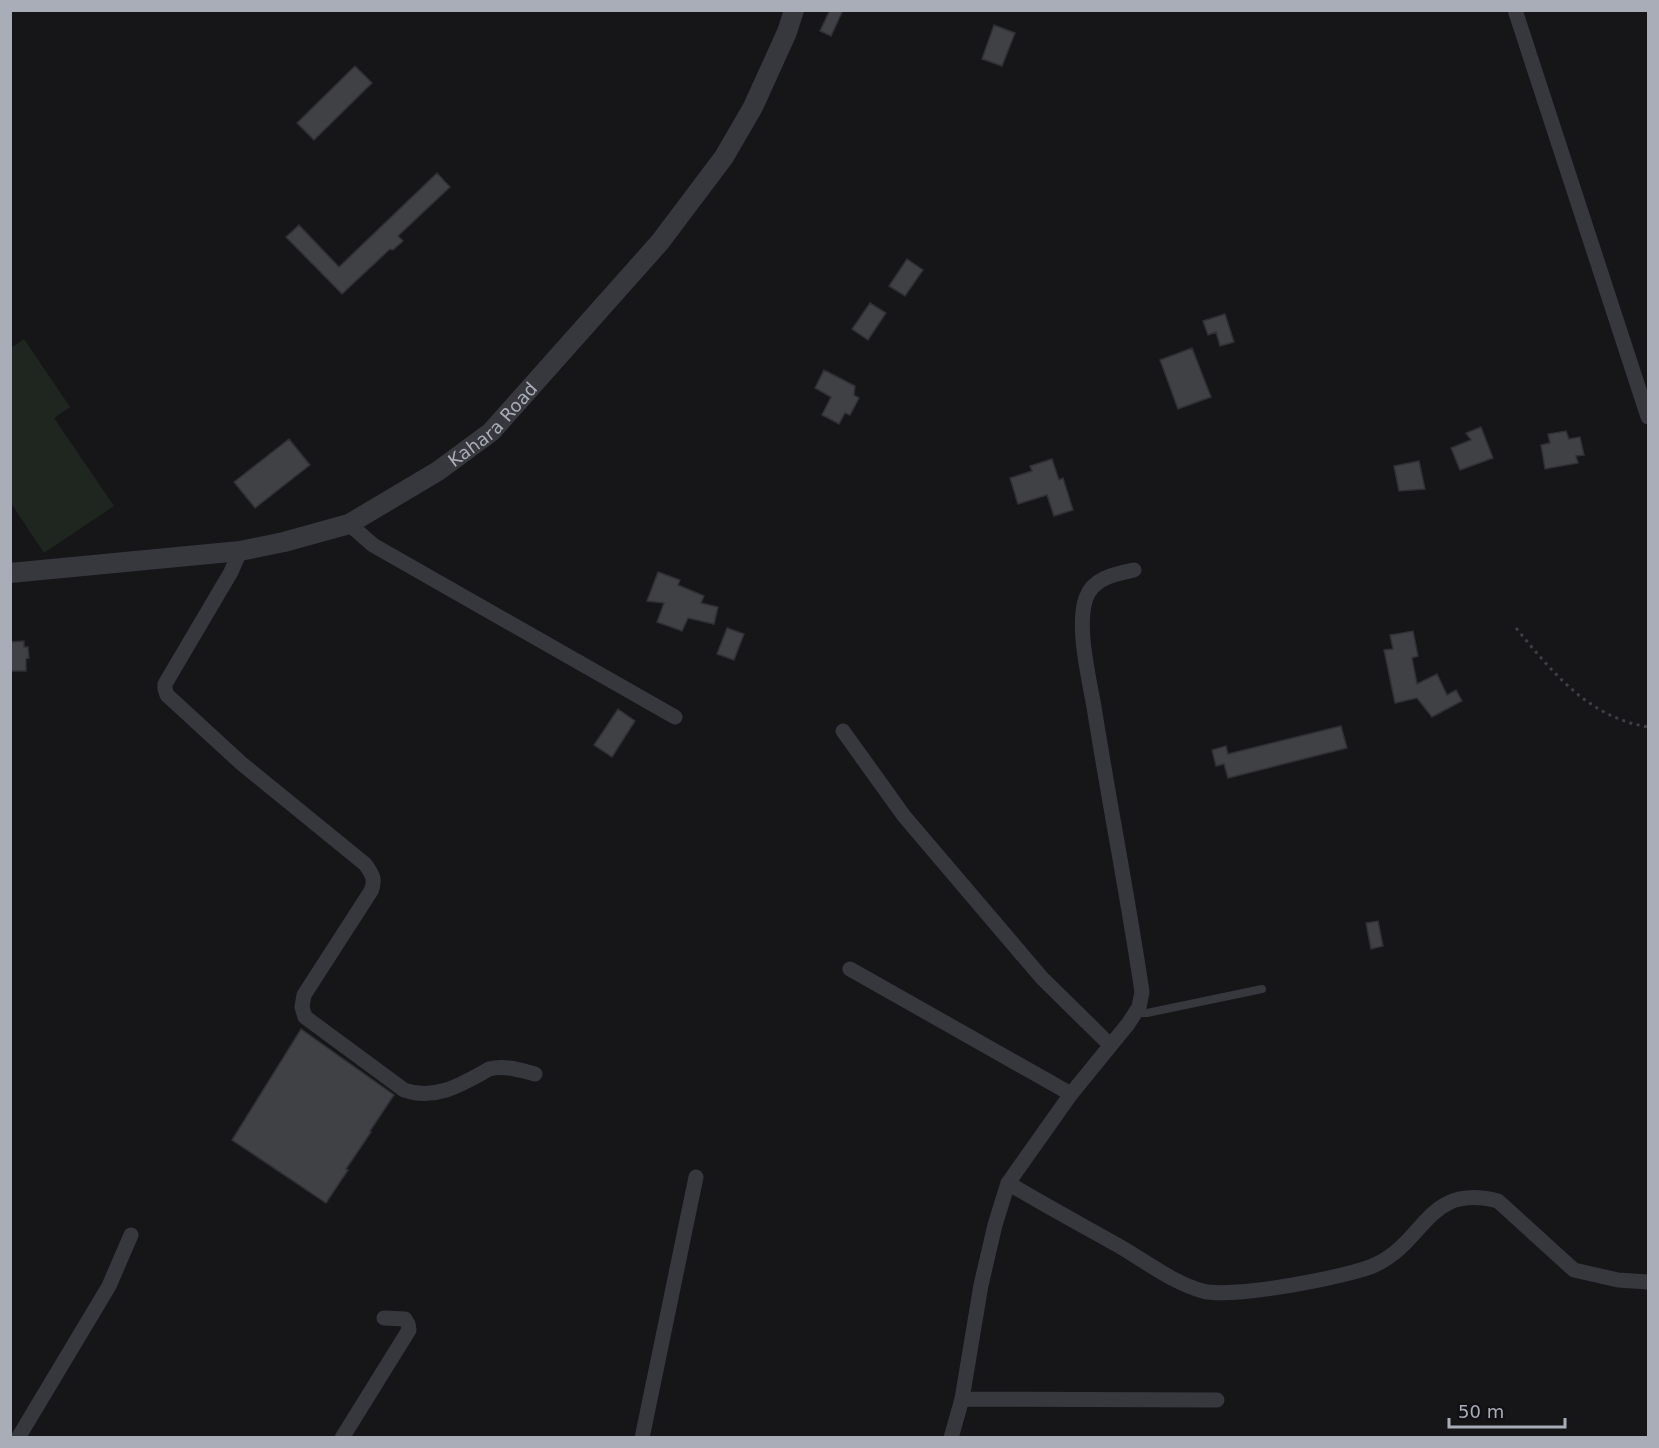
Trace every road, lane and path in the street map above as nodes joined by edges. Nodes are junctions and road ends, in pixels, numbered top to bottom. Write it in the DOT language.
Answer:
graph roads {
  1 [pos="794,10"];
  2 [pos="1515,10"];
  3 [pos="1648,417"];
  4 [pos="349,524"];
  5 [pos="240,551"];
  6 [pos="1134,570"];
  7 [pos="10,573"];
  8 [pos="1516,628"];
  9 [pos="675,717"];
  10 [pos="1648,727"];
  11 [pos="843,731"];
  12 [pos="850,969"];
  13 [pos="1262,989"];
  14 [pos="1135,1013"];
  15 [pos="1110,1045"];
  16 [pos="535,1074"];
  17 [pos="1071,1094"];
  18 [pos="696,1177"];
  19 [pos="1008,1183"];
  20 [pos="131,1235"];
  21 [pos="1648,1282"];
  22 [pos="384,1318"];
  23 [pos="962,1399"];
  24 [pos="1216,1400"];
  25 [pos="18,1437"];
  26 [pos="342,1437"];
  27 [pos="642,1437"];
  28 [pos="951,1437"];
  1 -- 4 [label="street, Kahara Road"];
  2 -- 3 [label="street"];
  4 -- 5 [label="street, Kahara Road"];
  4 -- 9 [label="street"];
  5 -- 7 [label="street, Kahara Road"];
  5 -- 16 [label="street"];
  6 -- 14 [label="street"];
  8 -- 10 [label="path"];
  11 -- 15 [label="street"];
  12 -- 17 [label="street"];
  13 -- 14 [label="lane"];
  14 -- 15 [label="street"];
  15 -- 17 [label="street"];
  17 -- 19 [label="street"];
  18 -- 27 [label="street"];
  19 -- 21 [label="street"];
  19 -- 23 [label="street"];
  20 -- 25 [label="street"];
  22 -- 26 [label="street"];
  23 -- 24 [label="street"];
  23 -- 28 [label="street"];
}
